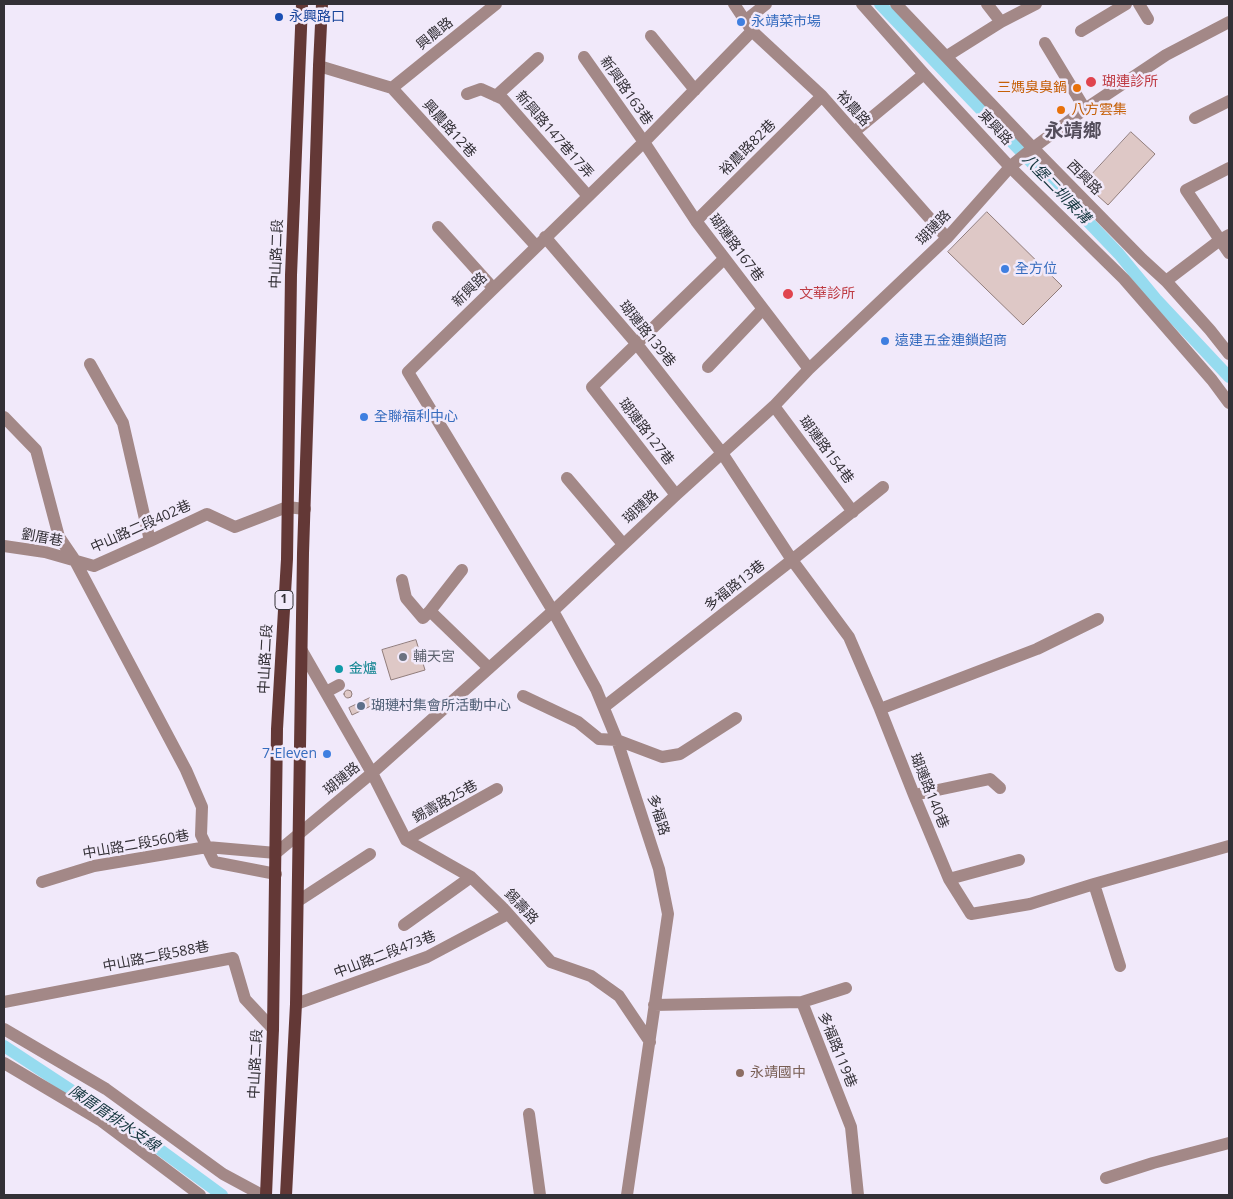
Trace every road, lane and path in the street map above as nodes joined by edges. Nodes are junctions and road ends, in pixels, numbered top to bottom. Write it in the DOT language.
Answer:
graph roads {
  1 [pos="302,4"];
  2 [pos="322,4"];
  3 [pos="496,4"];
  4 [pos="734,4"];
  5 [pos="766,4"];
  6 [pos="862,4"];
  7 [pos="896,4"];
  8 [pos="987,4"];
  9 [pos="1036,4"];
  10 [pos="1126,4"];
  11 [pos="1139,4"];
  12 [pos="1148,19"];
  13 [pos="1001,22"];
  14 [pos="1229,22"];
  15 [pos="749,26"];
  16 [pos="1081,31"];
  17 [pos="651,36"];
  18 [pos="1045,42"];
  19 [pos="947,56"];
  20 [pos="584,57"];
  21 [pos="538,58"];
  22 [pos="319,66"];
  23 [pos="924,74"];
  24 [pos="392,88"];
  25 [pos="695,90"];
  26 [pos="467,94"];
  27 [pos="496,96"];
  28 [pos="822,96"];
  29 [pos="1229,100"];
  30 [pos="1085,109"];
  31 [pos="1195,118"];
  32 [pos="854,132"];
  33 [pos="644,142"];
  34 [pos="1033,148"];
  35 [pos="1011,167"];
  36 [pos="1229,168"];
  37 [pos="588,196"];
  38 [pos="696,221"];
  39 [pos="438,227"];
  40 [pos="545,237"];
  41 [pos="947,238"];
  42 [pos="1225,238"];
  43 [pos="536,246"];
  44 [pos="1229,253"];
  45 [pos="724,259"];
  46 [pos="1166,281"];
  47 [pos="493,288"];
  48 [pos="763,310"];
  49 [pos="636,343"];
  50 [pos="1229,354"];
  51 [pos="90,364"];
  52 [pos="708,367"];
  53 [pos="809,369"];
  54 [pos="1229,403"];
  55 [pos="774,406"];
  56 [pos="4,417"];
  57 [pos="722,453"];
  58 [pos="567,478"];
  59 [pos="883,487"];
  60 [pos="676,495"];
  61 [pos="288,507"];
  62 [pos="305,509"];
  63 [pos="853,512"];
  64 [pos="150,541"];
  65 [pos="623,544"];
  66 [pos="4,546"];
  67 [pos="74,559"];
  68 [pos="792,560"];
  69 [pos="462,570"];
  70 [pos="402,580"];
  71 [pos="430,611"];
  72 [pos="553,611"];
  73 [pos="1098,619"];
  74 [pos="302,651"];
  75 [pos="489,668"];
  76 [pos="339,685"];
  77 [pos="326,692"];
  78 [pos="523,696"];
  79 [pos="604,707"];
  80 [pos="880,709"];
  81 [pos="736,718"];
  82 [pos="618,740"];
  83 [pos="372,773"];
  84 [pos="1000,788"];
  85 [pos="497,789"];
  86 [pos="914,795"];
  87 [pos="299,834"];
  88 [pos="406,840"];
  89 [pos="1229,846"];
  90 [pos="207,848"];
  91 [pos="276,853"];
  92 [pos="370,854"];
  93 [pos="1020,860"];
  94 [pos="276,874"];
  95 [pos="471,877"];
  96 [pos="949,879"];
  97 [pos="42,882"];
  98 [pos="1094,884"];
  99 [pos="298,901"];
  100 [pos="508,914"];
  101 [pos="404,925"];
  102 [pos="1120,966"];
  103 [pos="846,988"];
  104 [pos="4,1002"];
  105 [pos="802,1002"];
  106 [pos="296,1004"];
  107 [pos="654,1005"];
  108 [pos="273,1028"];
  109 [pos="4,1029"];
  110 [pos="650,1042"];
  111 [pos="4,1063"];
  112 [pos="529,1114"];
  113 [pos="1229,1143"];
  114 [pos="1106,1178"];
  115 [pos="200,1195"];
  116 [pos="264,1195"];
  117 [pos="286,1195"];
  118 [pos="540,1195"];
  119 [pos="627,1195"];
  120 [pos="858,1195"];
  1 -- 61 [label="main road, 中山路二段 / 1"];
  2 -- 22 [label="main road, 1"];
  3 -- 24 [label="street, 興農路"];
  4 -- 15 [label="street, 裕農路"];
  5 -- 15 [label="street, 新興路"];
  6 -- 23 [label="street, 東興路"];
  7 -- 19 [label="street, 西興路"];
  8 -- 13 [label="street"];
  9 -- 13 [label="street"];
  10 -- 16 [label="street"];
  11 -- 12 [label="street"];
  13 -- 19 [label="street"];
  14 -- 30 [label="street"];
  15 -- 25 [label="street, 新興路"];
  15 -- 28 [label="street, 裕農路"];
  17 -- 25 [label="street"];
  18 -- 30 [label="street"];
  19 -- 34 [label="street, 西興路"];
  20 -- 33 [label="street, 新興路163巷"];
  21 -- 27 [label="street, 新興路147巷17弄"];
  22 -- 24 [label="street"];
  22 -- 62 [label="main road, 1"];
  23 -- 32 [label="street"];
  23 -- 35 [label="street, 東興路"];
  24 -- 43 [label="street, 興農路12巷"];
  25 -- 33 [label="street, 新興路"];
  26 -- 27 [label="street, 新興路147巷17弄"];
  27 -- 37 [label="street, 新興路147巷17弄"];
  28 -- 32 [label="street, 裕農路"];
  28 -- 38 [label="street, 裕農路82巷"];
  29 -- 31 [label="street"];
  30 -- 34 [label="street"];
  32 -- 41 [label="street, 裕農路"];
  33 -- 37 [label="street, 新興路"];
  33 -- 38 [label="street, 瑚璉路167巷"];
  34 -- 35 [label="street, 瑚璉路"];
  34 -- 46 [label="street, 西興路"];
  35 -- 41 [label="street, 瑚璉路"];
  35 -- 54 [label="street, 東興路"];
  36 -- 42 [label="street"];
  37 -- 40 [label="street, 新興路"];
  38 -- 45 [label="street, 瑚璉路167巷"];
  39 -- 47 [label="street"];
  40 -- 43 [label="street, 新興路"];
  40 -- 49 [label="street, 瑚璉路139巷"];
  41 -- 53 [label="street, 瑚璉路"];
  42 -- 44 [label="street"];
  42 -- 46 [label="street"];
  43 -- 47 [label="street, 新興路"];
  45 -- 48 [label="street, 瑚璉路167巷"];
  45 -- 49 [label="street"];
  46 -- 50 [label="street, 西興路"];
  47 -- 72 [label="street, 新興路"];
  48 -- 52 [label="street"];
  48 -- 53 [label="street, 瑚璉路167巷"];
  49 -- 57 [label="street, 瑚璉路139巷"];
  49 -- 60 [label="street, 瑚璉路127巷"];
  51 -- 64 [label="street"];
  53 -- 55 [label="street, 瑚璉路"];
  55 -- 57 [label="street, 瑚璉路"];
  55 -- 63 [label="street, 瑚璉路154巷"];
  56 -- 67 [label="street"];
  57 -- 60 [label="street, 瑚璉路"];
  57 -- 68 [label="street, 瑚璉路140巷"];
  58 -- 65 [label="street"];
  59 -- 63 [label="street, 多福路13巷"];
  60 -- 65 [label="street, 瑚璉路"];
  61 -- 62 [label="street, 中山路二段402巷"];
  61 -- 64 [label="street, 中山路二段402巷"];
  61 -- 91 [label="main road, 中山路二段 / 1"];
  62 -- 74 [label="main road, 1"];
  63 -- 68 [label="street, 多福路13巷"];
  64 -- 67 [label="street, 中山路二段402巷"];
  65 -- 72 [label="street, 瑚璉路"];
  66 -- 67 [label="street, 劉厝巷"];
  67 -- 90 [label="street, 中山路二段560巷"];
  68 -- 79 [label="street, 多福路13巷"];
  68 -- 80 [label="street, 瑚璉路140巷"];
  69 -- 71 [label="street"];
  70 -- 71 [label="street"];
  71 -- 75 [label="street"];
  72 -- 75 [label="street, 瑚璉路"];
  72 -- 79 [label="street, 多福路"];
  73 -- 80 [label="street"];
  74 -- 77 [label="street"];
  74 -- 87 [label="main road, 1"];
  75 -- 83 [label="street, 瑚璉路"];
  76 -- 77 [label="street"];
  77 -- 83 [label="street"];
  78 -- 82 [label="street"];
  79 -- 82 [label="street, 多福路"];
  80 -- 86 [label="street, 瑚璉路140巷"];
  81 -- 82 [label="street"];
  82 -- 107 [label="street, 多福路"];
  83 -- 87 [label="street, 瑚璉路"];
  83 -- 88 [label="street"];
  84 -- 86 [label="street"];
  85 -- 88 [label="street, 錫壽路25巷"];
  86 -- 96 [label="street, 瑚璉路140巷"];
  87 -- 91 [label="street, 瑚璉路"];
  87 -- 99 [label="main road, 1"];
  88 -- 95 [label="street, 錫壽路"];
  89 -- 98 [label="street, 瑚璉路140巷"];
  90 -- 91 [label="street, 中山路二段560巷"];
  90 -- 94 [label="street, 中山路二段560巷"];
  90 -- 97 [label="street, 中山路二段560巷"];
  91 -- 94 [label="main road, 中山路二段 / 1"];
  92 -- 99 [label="street"];
  93 -- 96 [label="street"];
  94 -- 108 [label="main road, 中山路二段 / 1"];
  95 -- 100 [label="street, 錫壽路"];
  95 -- 101 [label="street"];
  96 -- 98 [label="street, 瑚璉路140巷"];
  98 -- 102 [label="street"];
  99 -- 106 [label="main road, 1"];
  100 -- 106 [label="street, 中山路二段473巷"];
  100 -- 110 [label="street, 錫壽路"];
  103 -- 105 [label="street"];
  104 -- 108 [label="street, 中山路二段588巷"];
  105 -- 107 [label="street, 多福路119巷"];
  105 -- 120 [label="street, 多福路119巷"];
  106 -- 117 [label="main road, 1"];
  107 -- 110 [label="street, 多福路"];
  108 -- 116 [label="main road, 中山路二段 / 1"];
  109 -- 116 [label="street"];
  110 -- 119 [label="street"];
  111 -- 115 [label="street"];
  112 -- 118 [label="street"];
  113 -- 114 [label="street"];
}
